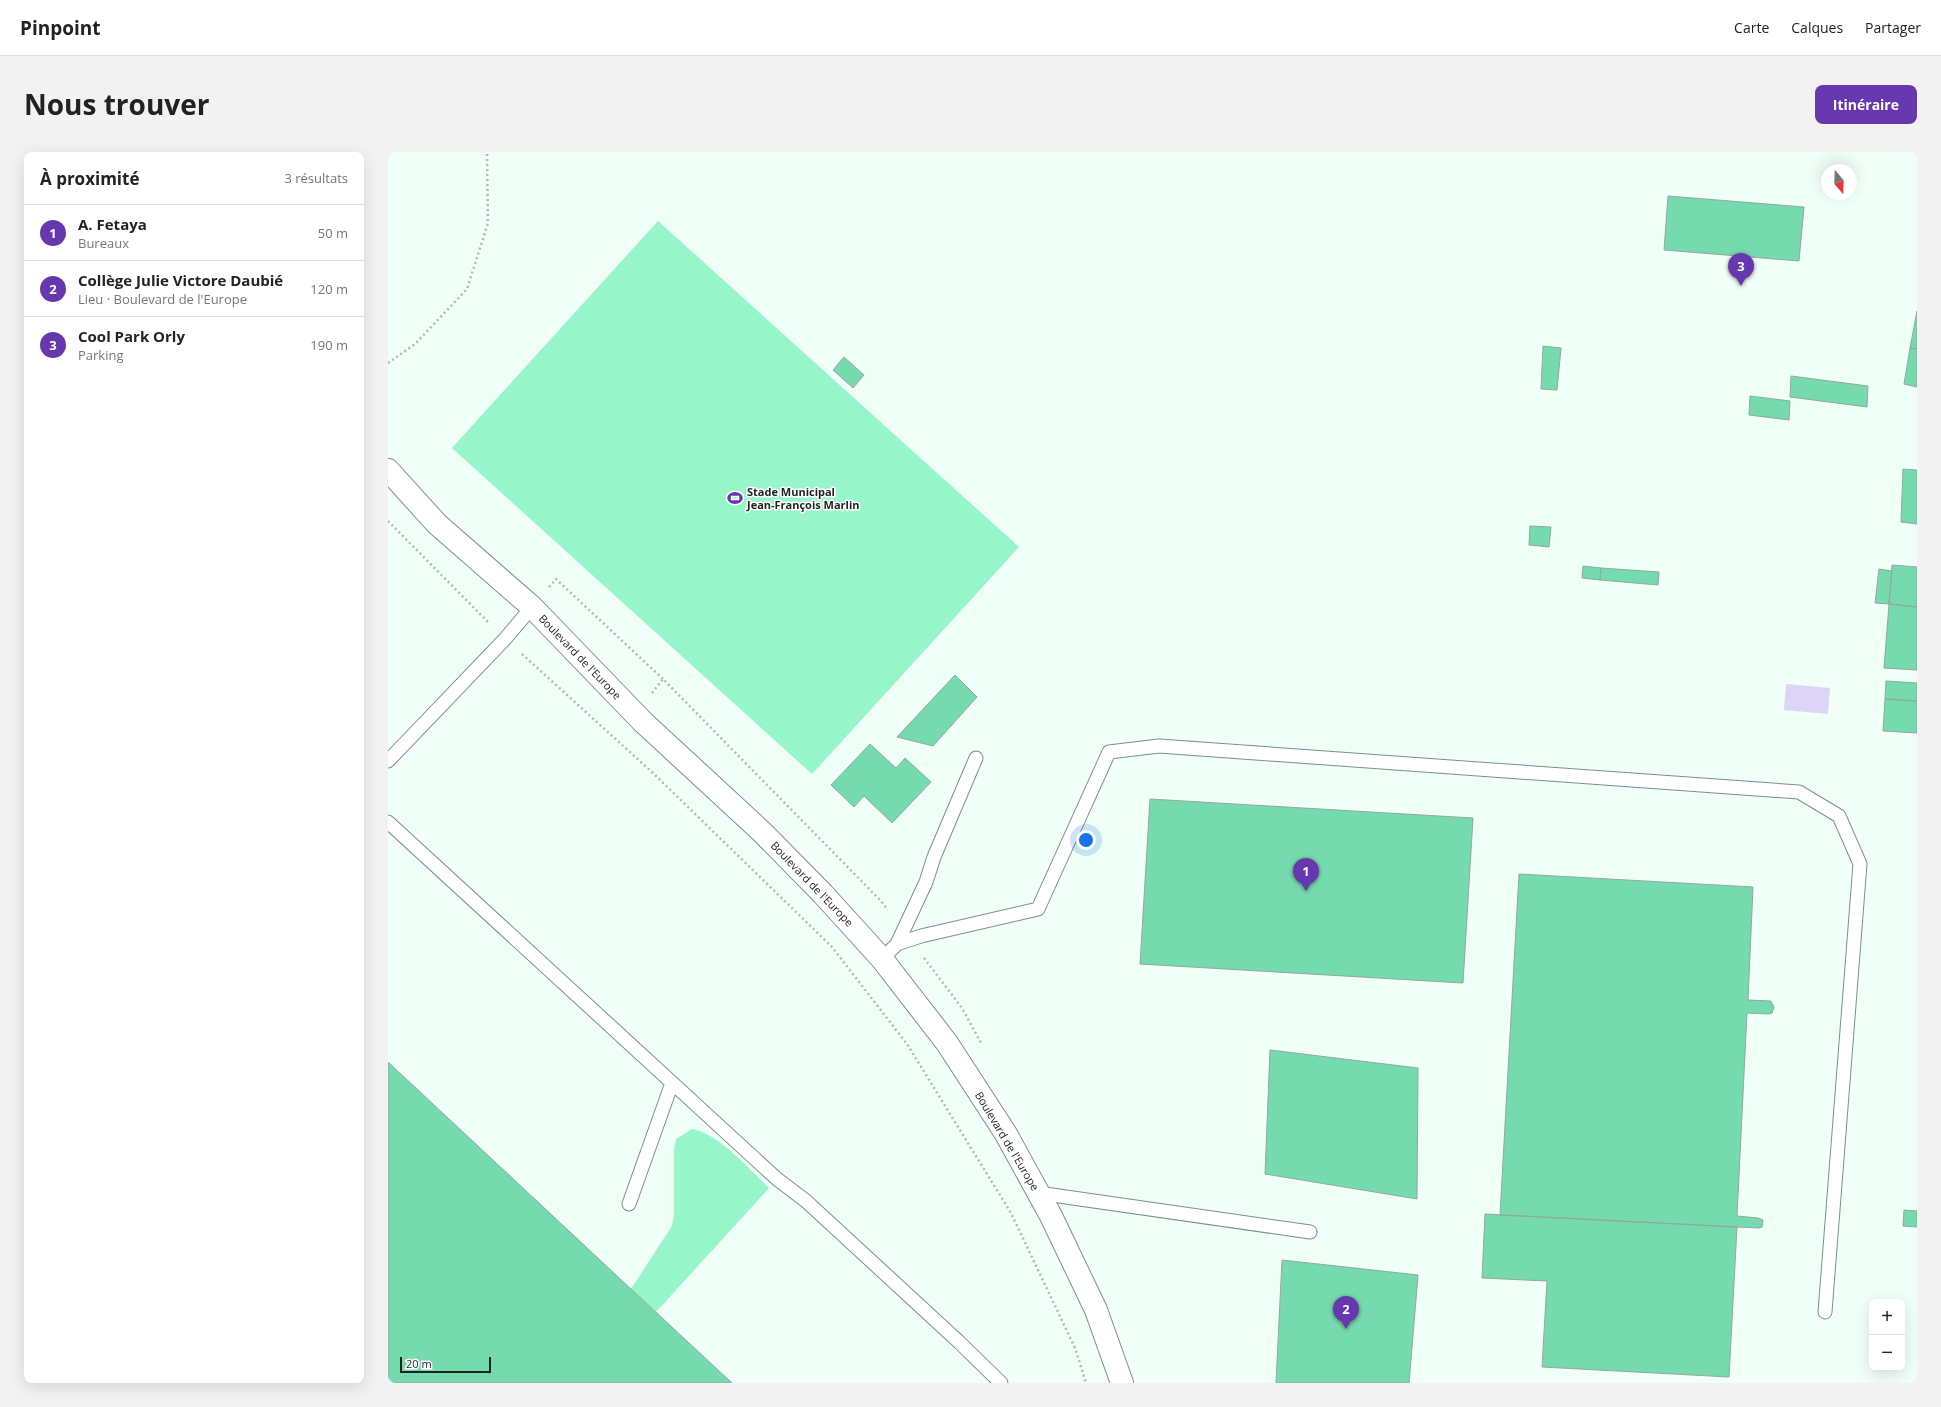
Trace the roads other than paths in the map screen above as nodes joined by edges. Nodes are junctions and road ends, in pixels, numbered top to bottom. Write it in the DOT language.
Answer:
graph roads {
  1 [pos="388,470"];
  2 [pos="532,607"];
  3 [pos="976,758"];
  4 [pos="388,761"];
  5 [pos="388,822"];
  6 [pos="897,944"];
  7 [pos="882,959"];
  8 [pos="672,1083"];
  9 [pos="1038,1193"];
  10 [pos="629,1204"];
  11 [pos="1310,1232"];
  12 [pos="1826,1312"];
  13 [pos="1001,1383"];
  14 [pos="1122,1383"];
  1 -- 2 [label="main road, Boulevard de l'Europe"];
  2 -- 4 [label="lane"];
  2 -- 7 [label="main road, Boulevard de l'Europe"];
  3 -- 6 [label="lane"];
  5 -- 8 [label="lane"];
  6 -- 7 [label="lane"];
  6 -- 12 [label="lane"];
  7 -- 9 [label="main road, Boulevard de l'Europe"];
  8 -- 10 [label="lane"];
  8 -- 13 [label="lane"];
  9 -- 11 [label="lane"];
  9 -- 14 [label="main road, Boulevard de l'Europe"];
}
